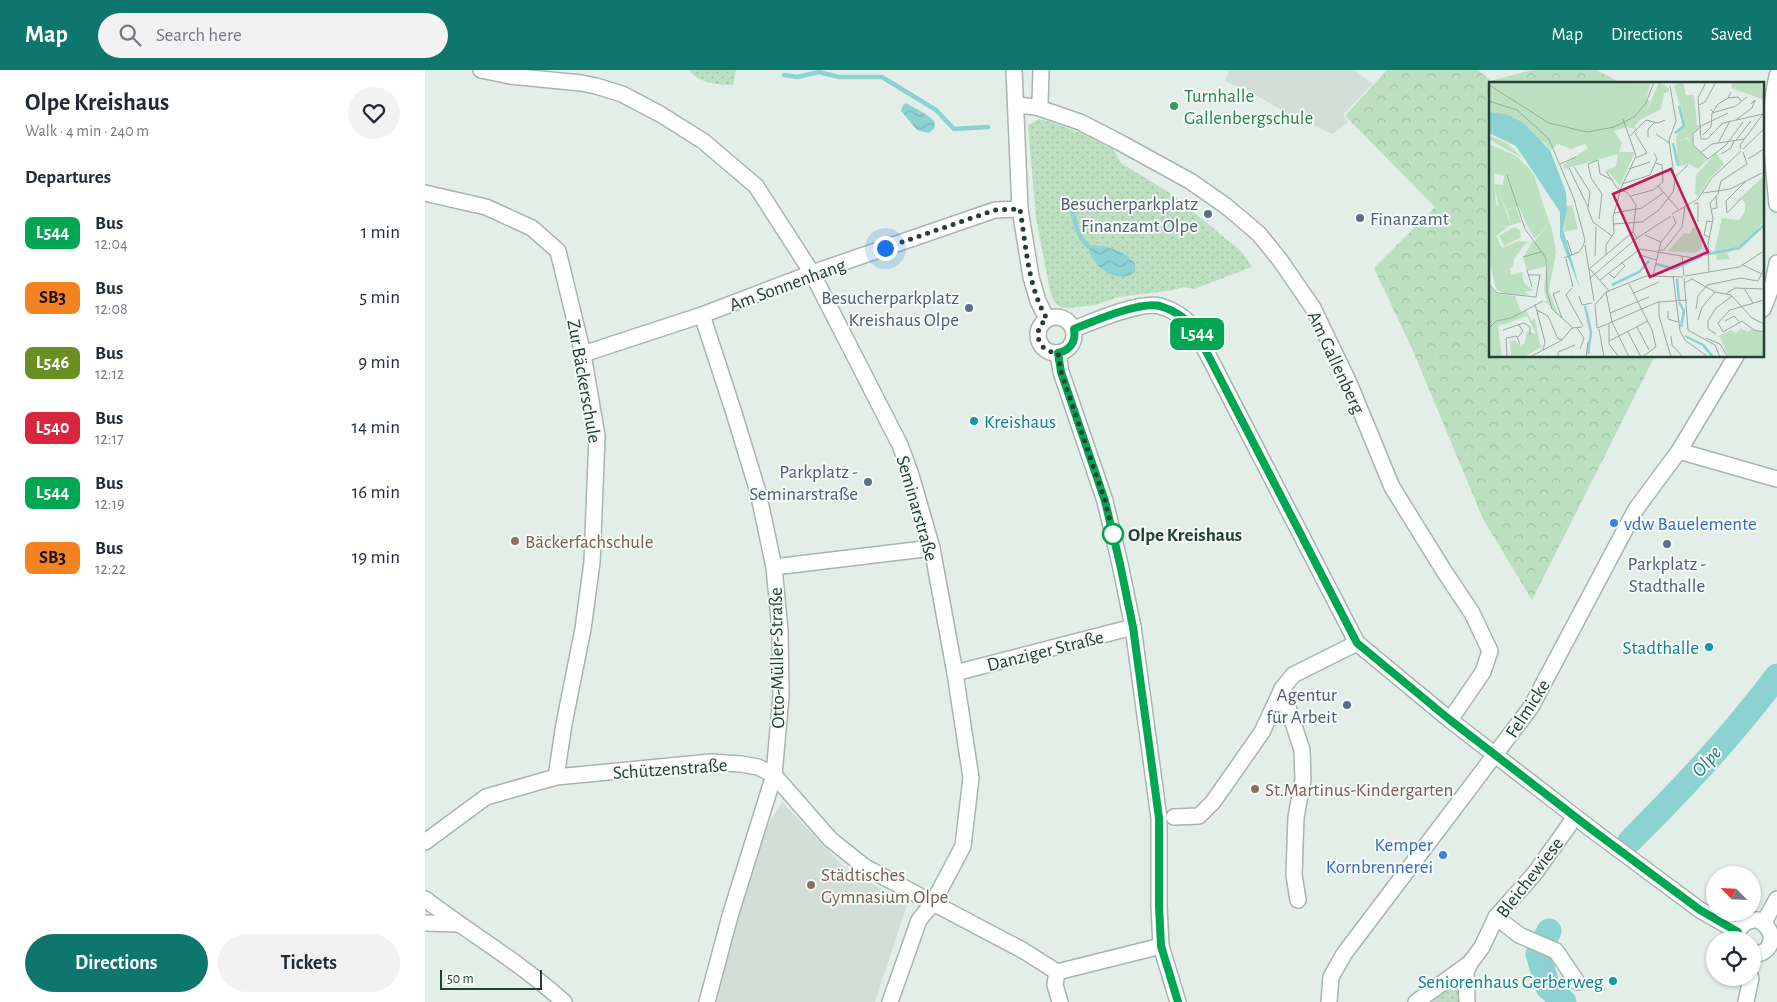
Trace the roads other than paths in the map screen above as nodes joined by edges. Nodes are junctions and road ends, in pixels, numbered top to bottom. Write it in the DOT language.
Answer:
graph roads {
  1 [pos="481,70"];
  2 [pos="1014,70"];
  3 [pos="1041,70"];
  4 [pos="1767,70"];
  5 [pos="571,76"];
  6 [pos="1777,76"];
  7 [pos="1015,105"];
  8 [pos="1036,107"];
  9 [pos="425,193"];
  10 [pos="1777,204"];
  11 [pos="1020,209"];
  12 [pos="1777,263"];
  13 [pos="812,273"];
  14 [pos="1765,303"];
  15 [pos="702,315"];
  16 [pos="1047,319"];
  17 [pos="1074,329"];
  18 [pos="1058,353"];
  19 [pos="583,354"];
  20 [pos="1734,358"];
  21 [pos="1679,451"];
  22 [pos="1775,479"];
  23 [pos="932,548"];
  24 [pos="774,567"];
  25 [pos="1133,627"];
  26 [pos="1357,643"];
  27 [pos="955,673"];
  28 [pos="1282,690"];
  29 [pos="1450,720"];
  30 [pos="1495,755"];
  31 [pos="773,775"];
  32 [pos="556,777"];
  33 [pos="1174,817"];
  34 [pos="1575,817"];
  35 [pos="425,842"];
  36 [pos="425,899"];
  37 [pos="1777,899"];
  38 [pos="1298,900"];
  39 [pos="933,903"];
  40 [pos="1496,917"];
  41 [pos="1764,922"];
  42 [pos="425,923"];
  43 [pos="459,924"];
  44 [pos="1731,931"];
  45 [pos="1741,931"];
  46 [pos="1161,946"];
  47 [pos="1761,954"];
  48 [pos="1470,964"];
  49 [pos="1057,972"];
  50 [pos="1577,982"];
  51 [pos="1749,986"];
  52 [pos="564,1002"];
  53 [pos="707,1002"];
  54 [pos="891,1002"];
  55 [pos="1059,1002"];
  56 [pos="1178,1002"];
  57 [pos="1329,1002"];
  58 [pos="1415,1002"];
  59 [pos="1467,1002"];
  60 [pos="1746,1002"];
  1 -- 5 [label="street, Seminarstraße"];
  2 -- 7 [label="street"];
  3 -- 8 [label="street"];
  4 -- 6 [label="street"];
  5 -- 13 [label="street, Seminarstraße"];
  6 -- 10 [label="street"];
  7 -- 8 [label="street, Am Gallenberg"];
  7 -- 11 [label="street"];
  8 -- 29 [label="street, Am Gallenberg"];
  9 -- 19 [label="street, Zur Bäckerschule"];
  11 -- 13 [label="street, Am Sonnenhang"];
  11 -- 16 [label="street"];
  12 -- 14 [label="street"];
  13 -- 15 [label="street, Am Sonnenhang"];
  13 -- 23 [label="street, Seminarstraße"];
  15 -- 19 [label="street, Am Sonnenhang"];
  15 -- 24 [label="street, Otto-Müller-Straße"];
  16 -- 17 [label="street"];
  16 -- 18 [label="street"];
  17 -- 18 [label="street"];
  17 -- 26 [label="street"];
  18 -- 25 [label="street"];
  19 -- 32 [label="street, Zur Bäckerschule"];
  20 -- 21 [label="street, Felmicke"];
  21 -- 22 [label="street"];
  21 -- 30 [label="street, Felmicke"];
  23 -- 24 [label="street"];
  23 -- 27 [label="street, Seminarstraße"];
  24 -- 31 [label="street, Otto-Müller-Straße"];
  25 -- 27 [label="street, Danziger Straße"];
  25 -- 46 [label="street"];
  26 -- 28 [label="street"];
  26 -- 29 [label="street"];
  27 -- 39 [label="street, Seminarstraße"];
  28 -- 33 [label="street"];
  28 -- 38 [label="street"];
  29 -- 30 [label="street"];
  30 -- 34 [label="street"];
  30 -- 57 [label="street, Felmicke"];
  31 -- 32 [label="street, Schützenstraße"];
  31 -- 39 [label="street, Schützenstraße"];
  31 -- 53 [label="street, Otto-Müller-Straße"];
  32 -- 35 [label="street, Schützenstraße"];
  34 -- 40 [label="street, Bleichewiese"];
  34 -- 44 [label="street"];
  36 -- 43 [label="street"];
  37 -- 41 [label="street"];
  39 -- 49 [label="street, Schützenstraße"];
  39 -- 54 [label="street, Seminarstraße"];
  40 -- 48 [label="street, Bleichewiese"];
  40 -- 50 [label="street"];
  41 -- 45 [label="street"];
  41 -- 47 [label="street"];
  42 -- 43 [label="street"];
  43 -- 52 [label="street"];
  46 -- 49 [label="street"];
  46 -- 56 [label="street"];
  48 -- 58 [label="street, Bleichewiese"];
  48 -- 59 [label="street, Bleichewiese"];
  49 -- 55 [label="street"];
  51 -- 60 [label="street"];
}
